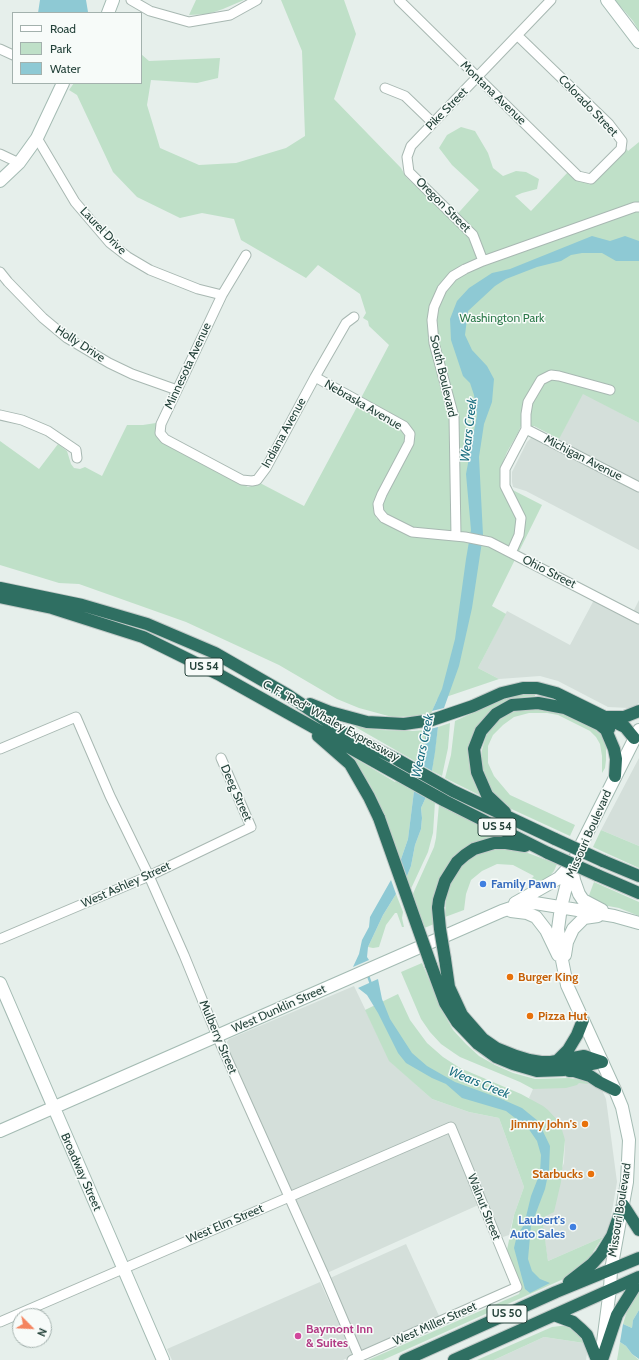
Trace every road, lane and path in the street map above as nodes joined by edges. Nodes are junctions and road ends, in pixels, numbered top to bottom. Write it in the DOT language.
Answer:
graph roads {
  1 [pos="113,0"];
  2 [pos="131,0"];
  3 [pos="257,0"];
  4 [pos="399,0"];
  5 [pos="551,0"];
  6 [pos="607,0"];
  7 [pos="108,12"];
  8 [pos="518,36"];
  9 [pos="639,42"];
  10 [pos="0,49"];
  11 [pos="12,55"];
  12 [pos="477,78"];
  13 [pos="63,84"];
  14 [pos="384,88"];
  15 [pos="433,122"];
  16 [pos="37,138"];
  17 [pos="0,154"];
  18 [pos="19,163"];
  19 [pos="409,172"];
  20 [pos="591,179"];
  21 [pos="0,181"];
  22 [pos="639,207"];
  23 [pos="246,255"];
  24 [pos="484,261"];
  25 [pos="0,272"];
  26 [pos="222,295"];
  27 [pos="354,317"];
  28 [pos="315,377"];
  29 [pos="176,390"];
  30 [pos="610,390"];
  31 [pos="0,415"];
  32 [pos="526,429"];
  33 [pos="77,458"];
  34 [pos="204,459"];
  35 [pos="639,487"];
  36 [pos="460,537"];
  37 [pos="511,552"];
  38 [pos="0,588"];
  39 [pos="0,597"];
  40 [pos="639,619"];
  41 [pos="288,695"];
  42 [pos="639,711"];
  43 [pos="600,719"];
  44 [pos="300,720"];
  45 [pos="637,736"];
  46 [pos="0,749"];
  47 [pos="221,758"];
  48 [pos="615,776"];
  49 [pos="513,820"];
  50 [pos="251,827"];
  51 [pos="578,851"];
  52 [pos="548,853"];
  53 [pos="149,876"];
  54 [pos="639,876"];
  55 [pos="639,893"];
  56 [pos="561,907"];
  57 [pos="502,911"];
  58 [pos="614,916"];
  59 [pos="639,923"];
  60 [pos="0,939"];
  61 [pos="564,970"];
  62 [pos="0,983"];
  63 [pos="583,1020"];
  64 [pos="217,1036"];
  65 [pos="602,1062"];
  66 [pos="560,1066"];
  67 [pos="615,1090"];
  68 [pos="53,1107"];
  69 [pos="451,1127"];
  70 [pos="0,1131"];
  71 [pos="288,1197"];
  72 [pos="623,1205"];
  73 [pos="639,1230"];
  74 [pos="639,1258"];
  75 [pos="124,1268"];
  76 [pos="611,1270"];
  77 [pos="639,1278"];
  78 [pos="517,1287"];
  79 [pos="610,1289"];
  80 [pos="556,1292"];
  81 [pos="554,1315"];
  82 [pos="0,1322"];
  83 [pos="356,1358"];
  84 [pos="164,1360"];
  85 [pos="405,1360"];
  86 [pos="454,1360"];
  87 [pos="597,1360"];
  88 [pos="601,1360"];
  1 -- 7 [label="main road"];
  2 -- 3 [label="street"];
  4 -- 12 [label="street, Montana Avenue"];
  5 -- 8 [label="street, Pike Street"];
  6 -- 9 [label="main road"];
  8 -- 12 [label="street, Pike Street"];
  8 -- 20 [label="street, Colorado Street"];
  10 -- 11 [label="street"];
  12 -- 15 [label="street, Pike Street"];
  12 -- 20 [label="street, Montana Avenue"];
  13 -- 16 [label="main road"];
  14 -- 15 [label="street"];
  15 -- 19 [label="street, Pike Street"];
  16 -- 18 [label="main road"];
  16 -- 26 [label="street, Laurel Drive"];
  17 -- 18 [label="street"];
  18 -- 21 [label="main road"];
  19 -- 24 [label="street, Oregon Street"];
  22 -- 24 [label="street, South Boulevard"];
  23 -- 26 [label="street, Minnesota Avenue"];
  24 -- 36 [label="street, South Boulevard"];
  25 -- 29 [label="street, Holly Drive"];
  26 -- 29 [label="street, Minnesota Avenue"];
  27 -- 28 [label="street, Indiana Avenue"];
  28 -- 34 [label="street, Indiana Avenue"];
  28 -- 36 [label="street, Nebraska Avenue"];
  29 -- 34 [label="street, Minnesota Avenue"];
  30 -- 32 [label="street"];
  31 -- 33 [label="street"];
  32 -- 35 [label="street, Michigan Avenue"];
  32 -- 37 [label="street"];
  36 -- 37 [label="street, Ohio Street"];
  37 -- 40 [label="street, Ohio Street"];
  38 -- 41 [label="highway, C. F. “Red” Whaley Expressway / US 54"];
  39 -- 44 [label="highway, C. F. “Red” Whaley Expressway / US 54"];
  41 -- 43 [label="highway"];
  41 -- 49 [label="highway, C. F. “Red” Whaley Expressway / US 54"];
  42 -- 43 [label="highway"];
  43 -- 45 [label="highway"];
  43 -- 48 [label="highway"];
  43 -- 49 [label="highway"];
  44 -- 52 [label="highway, C. F. “Red” Whaley Expressway / US 54"];
  44 -- 66 [label="highway, bridge"];
  45 -- 48 [label="main road, Missouri Boulevard"];
  46 -- 53 [label="street, Mulberry Street"];
  47 -- 50 [label="street, Deeg Street"];
  48 -- 51 [label="main road, Missouri Boulevard"];
  49 -- 54 [label="highway, C. F. “Red” Whaley Expressway / US 54, bridge"];
  50 -- 53 [label="street, West Ashley Street"];
  51 -- 56 [label="main road, Missouri Boulevard"];
  51 -- 57 [label="main road"];
  51 -- 58 [label="main road"];
  52 -- 55 [label="highway, C. F. “Red” Whaley Expressway / US 54, bridge"];
  52 -- 66 [label="highway, bridge"];
  53 -- 60 [label="street, West Ashley Street"];
  53 -- 64 [label="street, Mulberry Street"];
  56 -- 57 [label="main road, West Dunklin Street"];
  56 -- 58 [label="main road, West Dunklin Street"];
  56 -- 61 [label="main road, Missouri Boulevard"];
  57 -- 61 [label="main road"];
  57 -- 64 [label="main road, West Dunklin Street"];
  58 -- 59 [label="main road"];
  58 -- 61 [label="main road"];
  61 -- 63 [label="main road, Missouri Boulevard"];
  62 -- 68 [label="main road, Broadway Street"];
  63 -- 65 [label="main road, Missouri Boulevard"];
  63 -- 66 [label="highway"];
  64 -- 68 [label="main road, West Dunklin Street"];
  64 -- 71 [label="street, Mulberry Street"];
  65 -- 66 [label="highway"];
  65 -- 67 [label="main road, Missouri Boulevard"];
  66 -- 67 [label="highway"];
  67 -- 72 [label="main road, Missouri Boulevard"];
  68 -- 70 [label="main road, West Dunklin Street"];
  68 -- 75 [label="main road, Broadway Street"];
  69 -- 71 [label="street, West Elm Street"];
  69 -- 78 [label="street, Walnut Street"];
  71 -- 75 [label="street, West Elm Street"];
  71 -- 83 [label="street, Mulberry Street"];
  72 -- 73 [label="highway"];
  72 -- 76 [label="main road, Missouri Boulevard"];
  72 -- 80 [label="highway"];
  74 -- 76 [label="highway, US 50"];
  75 -- 82 [label="street, West Elm Street"];
  75 -- 84 [label="main road, Broadway Street"];
  76 -- 79 [label="main road, Missouri Boulevard"];
  76 -- 80 [label="highway, US 50"];
  77 -- 79 [label="highway, US 50"];
  77 -- 88 [label="highway"];
  78 -- 83 [label="street, West Miller Street"];
  79 -- 81 [label="highway, US 50"];
  79 -- 88 [label="main road, Missouri Boulevard"];
  80 -- 85 [label="highway, US 50"];
  81 -- 86 [label="highway, US 50"];
  81 -- 87 [label="highway"];
}
